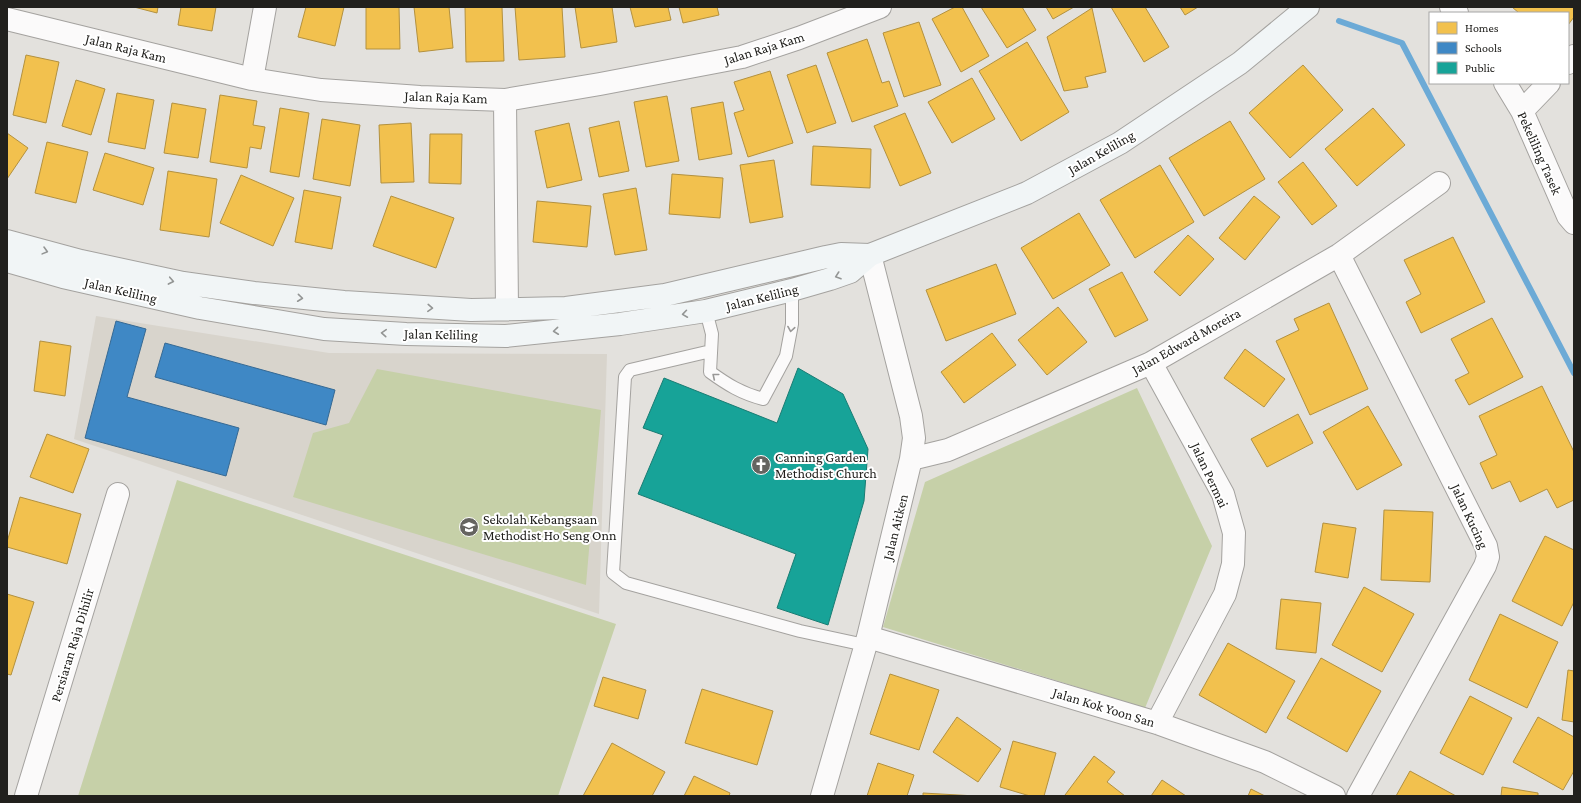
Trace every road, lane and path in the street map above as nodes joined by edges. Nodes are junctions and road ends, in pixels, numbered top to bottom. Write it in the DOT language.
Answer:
graph roads {
  1 [pos="265,7"];
  2 [pos="880,7"];
  3 [pos="1308,7"];
  4 [pos="7,19"];
  5 [pos="252,79"];
  6 [pos="1506,84"];
  7 [pos="1548,84"];
  8 [pos="505,100"];
  9 [pos="1522,111"];
  10 [pos="1439,183"];
  11 [pos="1574,223"];
  12 [pos="7,241"];
  13 [pos="1339,254"];
  14 [pos="870,255"];
  15 [pos="7,261"];
  16 [pos="792,290"];
  17 [pos="507,309"];
  18 [pos="706,311"];
  19 [pos="711,351"];
  20 [pos="1151,363"];
  21 [pos="911,459"];
  22 [pos="118,494"];
  23 [pos="866,641"];
  24 [pos="1157,723"];
  25 [pos="26,796"];
  26 [pos="822,796"];
  27 [pos="1334,796"];
  28 [pos="1358,796"];
  1 -- 5 [label="street"];
  2 -- 8 [label="street, Jalan Raja Kam"];
  3 -- 14 [label="main road, Jalan Keliling"];
  4 -- 5 [label="street, Jalan Raja Kam"];
  5 -- 8 [label="street, Jalan Raja Kam"];
  6 -- 9 [label="street, Pekeliling Tasek"];
  7 -- 9 [label="street"];
  8 -- 17 [label="street"];
  9 -- 11 [label="street, Pekeliling Tasek"];
  10 -- 13 [label="street, Jalan Edward Moreira"];
  12 -- 17 [label="main road, Jalan Keliling, one-way"];
  13 -- 20 [label="street, Jalan Edward Moreira"];
  13 -- 28 [label="street, Jalan Kucing"];
  14 -- 16 [label="main road, Jalan Keliling, one-way"];
  14 -- 17 [label="main road, Jalan Keliling"];
  14 -- 21 [label="street, Jalan Aitken"];
  18 -- 15 [label="main road, Jalan Keliling, one-way"];
  16 -- 18 [label="main road, Jalan Keliling"];
  16 -- 19 [label="lane, one-way"];
  18 -- 19 [label="lane"];
  19 -- 23 [label="lane"];
  20 -- 21 [label="street, Jalan Edward Moreira"];
  20 -- 24 [label="street, Jalan Permai"];
  21 -- 23 [label="street, Jalan Aitken"];
  22 -- 25 [label="street, Persiaran Raja Dihilir"];
  23 -- 24 [label="street, Jalan Kok Yoon San"];
  23 -- 26 [label="street, Jalan Aitken"];
  24 -- 27 [label="street, Jalan Kok Yoon San"];
}
